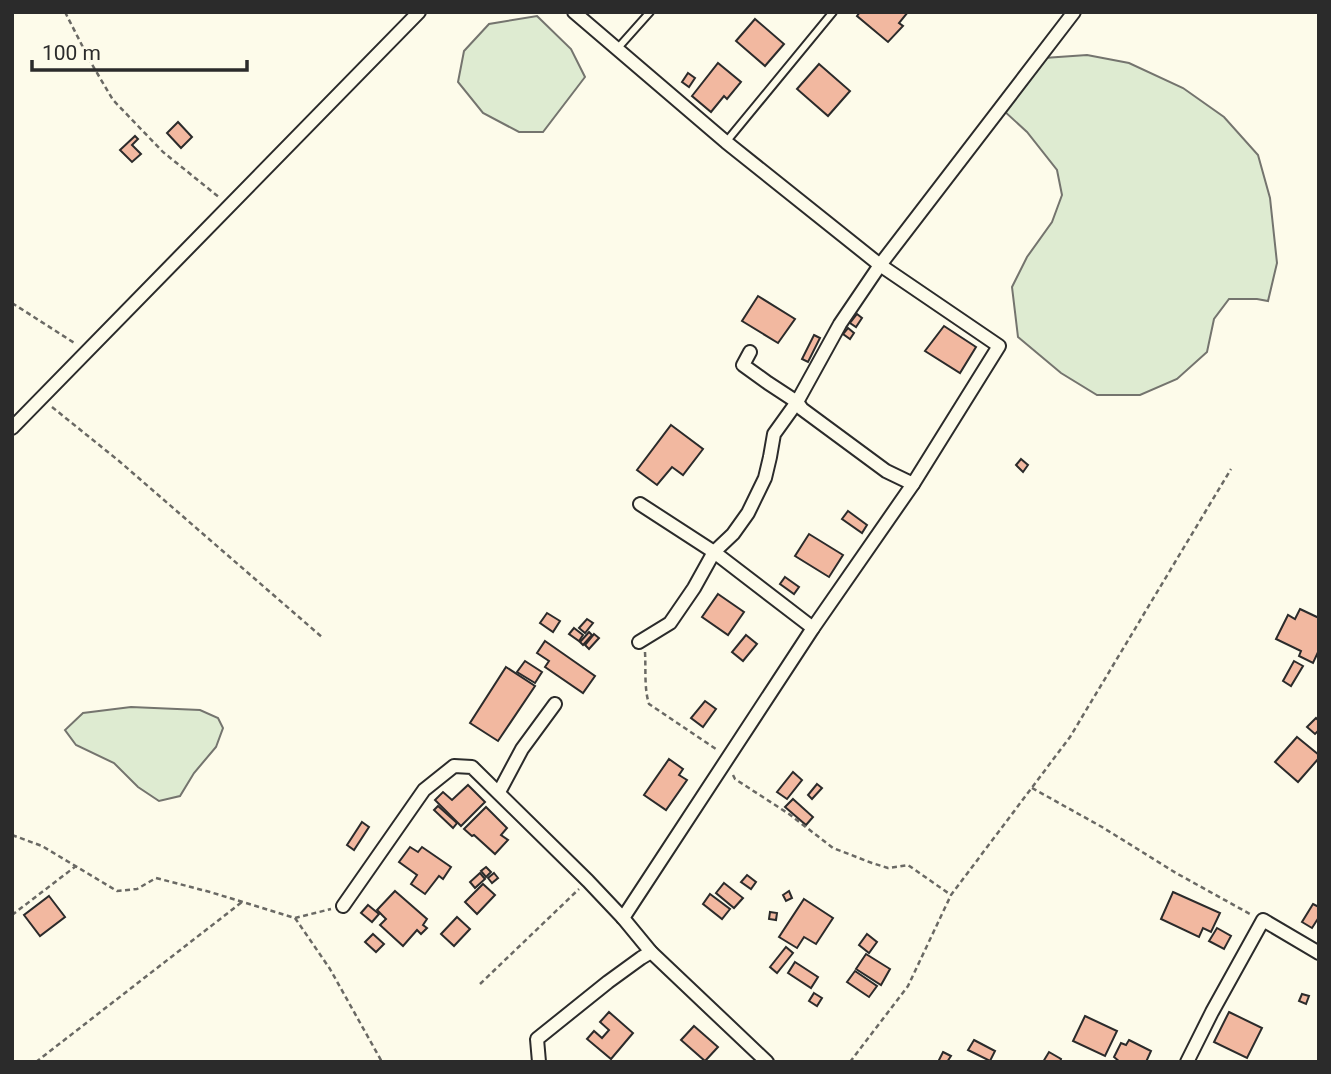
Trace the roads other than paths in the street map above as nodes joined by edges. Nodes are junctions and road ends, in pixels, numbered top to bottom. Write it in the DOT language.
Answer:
graph roads {
  1 [pos="419,12"];
  2 [pos="574,12"];
  3 [pos="650,12"];
  4 [pos="833,12"];
  5 [pos="1074,12"];
  6 [pos="617,49"];
  7 [pos="726,142"];
  8 [pos="880,265"];
  9 [pos="750,352"];
  10 [pos="797,402"];
  11 [pos="12,428"];
  12 [pos="913,484"];
  13 [pos="640,504"];
  14 [pos="714,552"];
  15 [pos="813,628"];
  16 [pos="639,642"];
  17 [pos="555,705"];
  18 [pos="499,792"];
  19 [pos="343,906"];
  20 [pos="623,918"];
  21 [pos="651,952"];
  22 [pos="1319,953"];
  23 [pos="539,1062"];
  24 [pos="767,1062"];
  25 [pos="1187,1062"];
  1 -- 11 [label="street"];
  2 -- 6 [label="street"];
  3 -- 6 [label="lane"];
  4 -- 7 [label="lane"];
  5 -- 8 [label="street"];
  6 -- 7 [label="street"];
  7 -- 8 [label="street"];
  8 -- 10 [label="street"];
  8 -- 12 [label="street"];
  9 -- 10 [label="street"];
  10 -- 12 [label="street"];
  10 -- 14 [label="street"];
  12 -- 15 [label="street"];
  13 -- 14 [label="street"];
  14 -- 15 [label="street"];
  14 -- 16 [label="street"];
  15 -- 20 [label="street"];
  17 -- 18 [label="street"];
  18 -- 19 [label="street"];
  18 -- 20 [label="street"];
  20 -- 21 [label="street"];
  21 -- 23 [label="street"];
  21 -- 24 [label="street"];
  22 -- 25 [label="street"];
}
